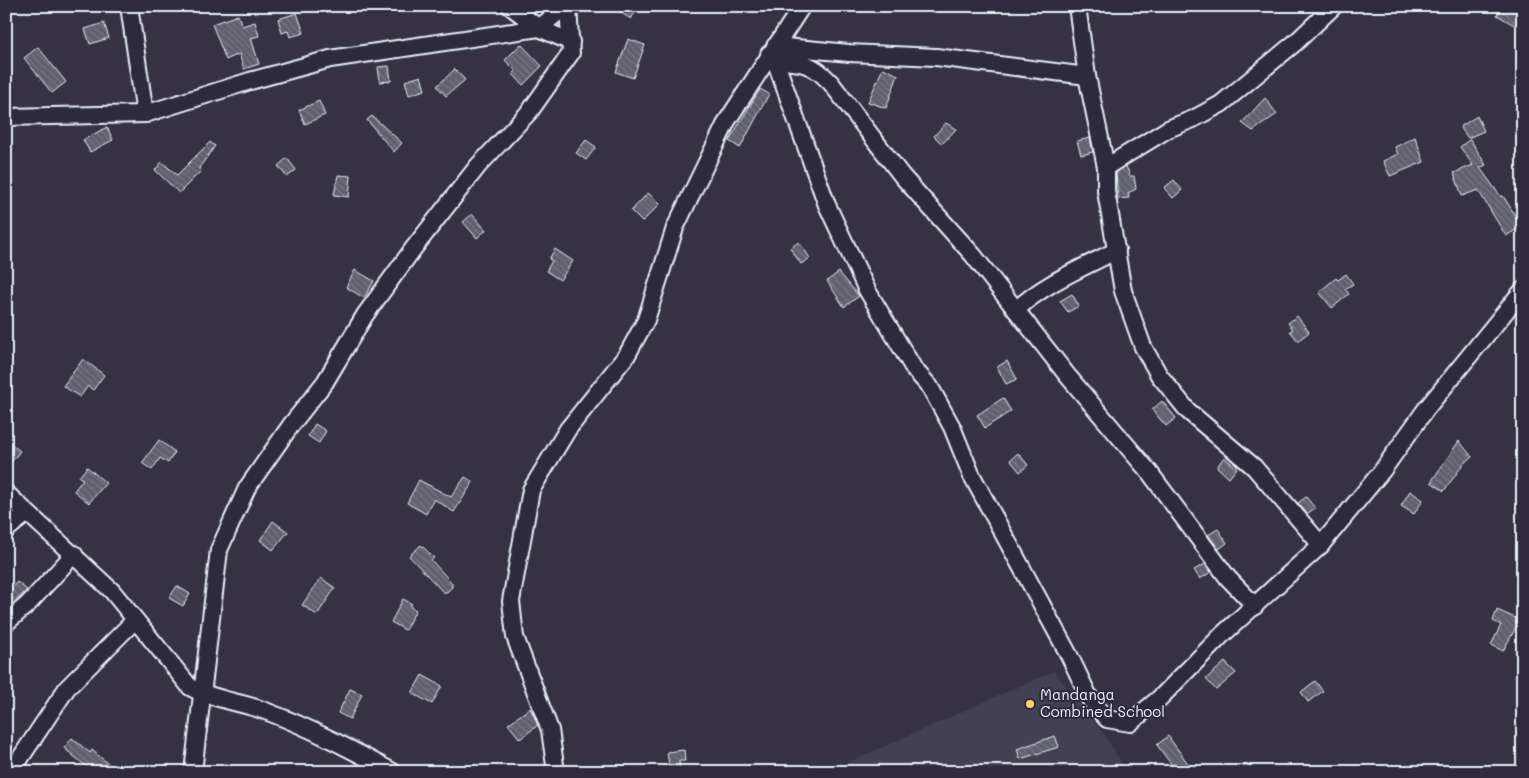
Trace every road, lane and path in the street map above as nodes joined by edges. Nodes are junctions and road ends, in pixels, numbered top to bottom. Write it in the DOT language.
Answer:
graph roads {
  1 [pos="128,6"];
  2 [pos="510,6"];
  3 [pos="567,6"];
  4 [pos="782,6"];
  5 [pos="1077,6"];
  6 [pos="1334,6"];
  7 [pos="798,13"];
  8 [pos="539,28"];
  9 [pos="571,42"];
  10 [pos="773,53"];
  11 [pos="1086,76"];
  12 [pos="145,114"];
  13 [pos="6,117"];
  14 [pos="1106,167"];
  15 [pos="1117,250"];
  16 [pos="1523,290"];
  17 [pos="1016,310"];
  18 [pos="6,493"];
  19 [pos="27,512"];
  20 [pos="6,530"];
  21 [pos="1322,545"];
  22 [pos="74,554"];
  23 [pos="1255,606"];
  24 [pos="135,620"];
  25 [pos="6,623"];
  26 [pos="201,693"];
  27 [pos="11,772"];
  28 [pos="193,772"];
  29 [pos="393,772"];
  30 [pos="556,772"];
  1 -- 12 [label="street"];
  2 -- 8 [label="street"];
  3 -- 8 [label="street"];
  3 -- 9 [label="street"];
  4 -- 7 [label="street"];
  5 -- 11 [label="street"];
  6 -- 14 [label="street"];
  7 -- 10 [label="street"];
  8 -- 9 [label="street"];
  8 -- 12 [label="street"];
  9 -- 26 [label="street"];
  10 -- 11 [label="street"];
  10 -- 17 [label="street"];
  10 -- 23 [label="street"];
  10 -- 30 [label="street"];
  11 -- 14 [label="street"];
  12 -- 13 [label="street"];
  14 -- 15 [label="street"];
  15 -- 17 [label="street"];
  15 -- 21 [label="street"];
  16 -- 21 [label="street"];
  17 -- 23 [label="street"];
  18 -- 19 [label="street"];
  19 -- 20 [label="street"];
  19 -- 22 [label="street"];
  21 -- 23 [label="street"];
  22 -- 24 [label="street"];
  22 -- 25 [label="street"];
  24 -- 26 [label="street"];
  24 -- 27 [label="street"];
  26 -- 28 [label="street"];
  26 -- 29 [label="street"];
}
